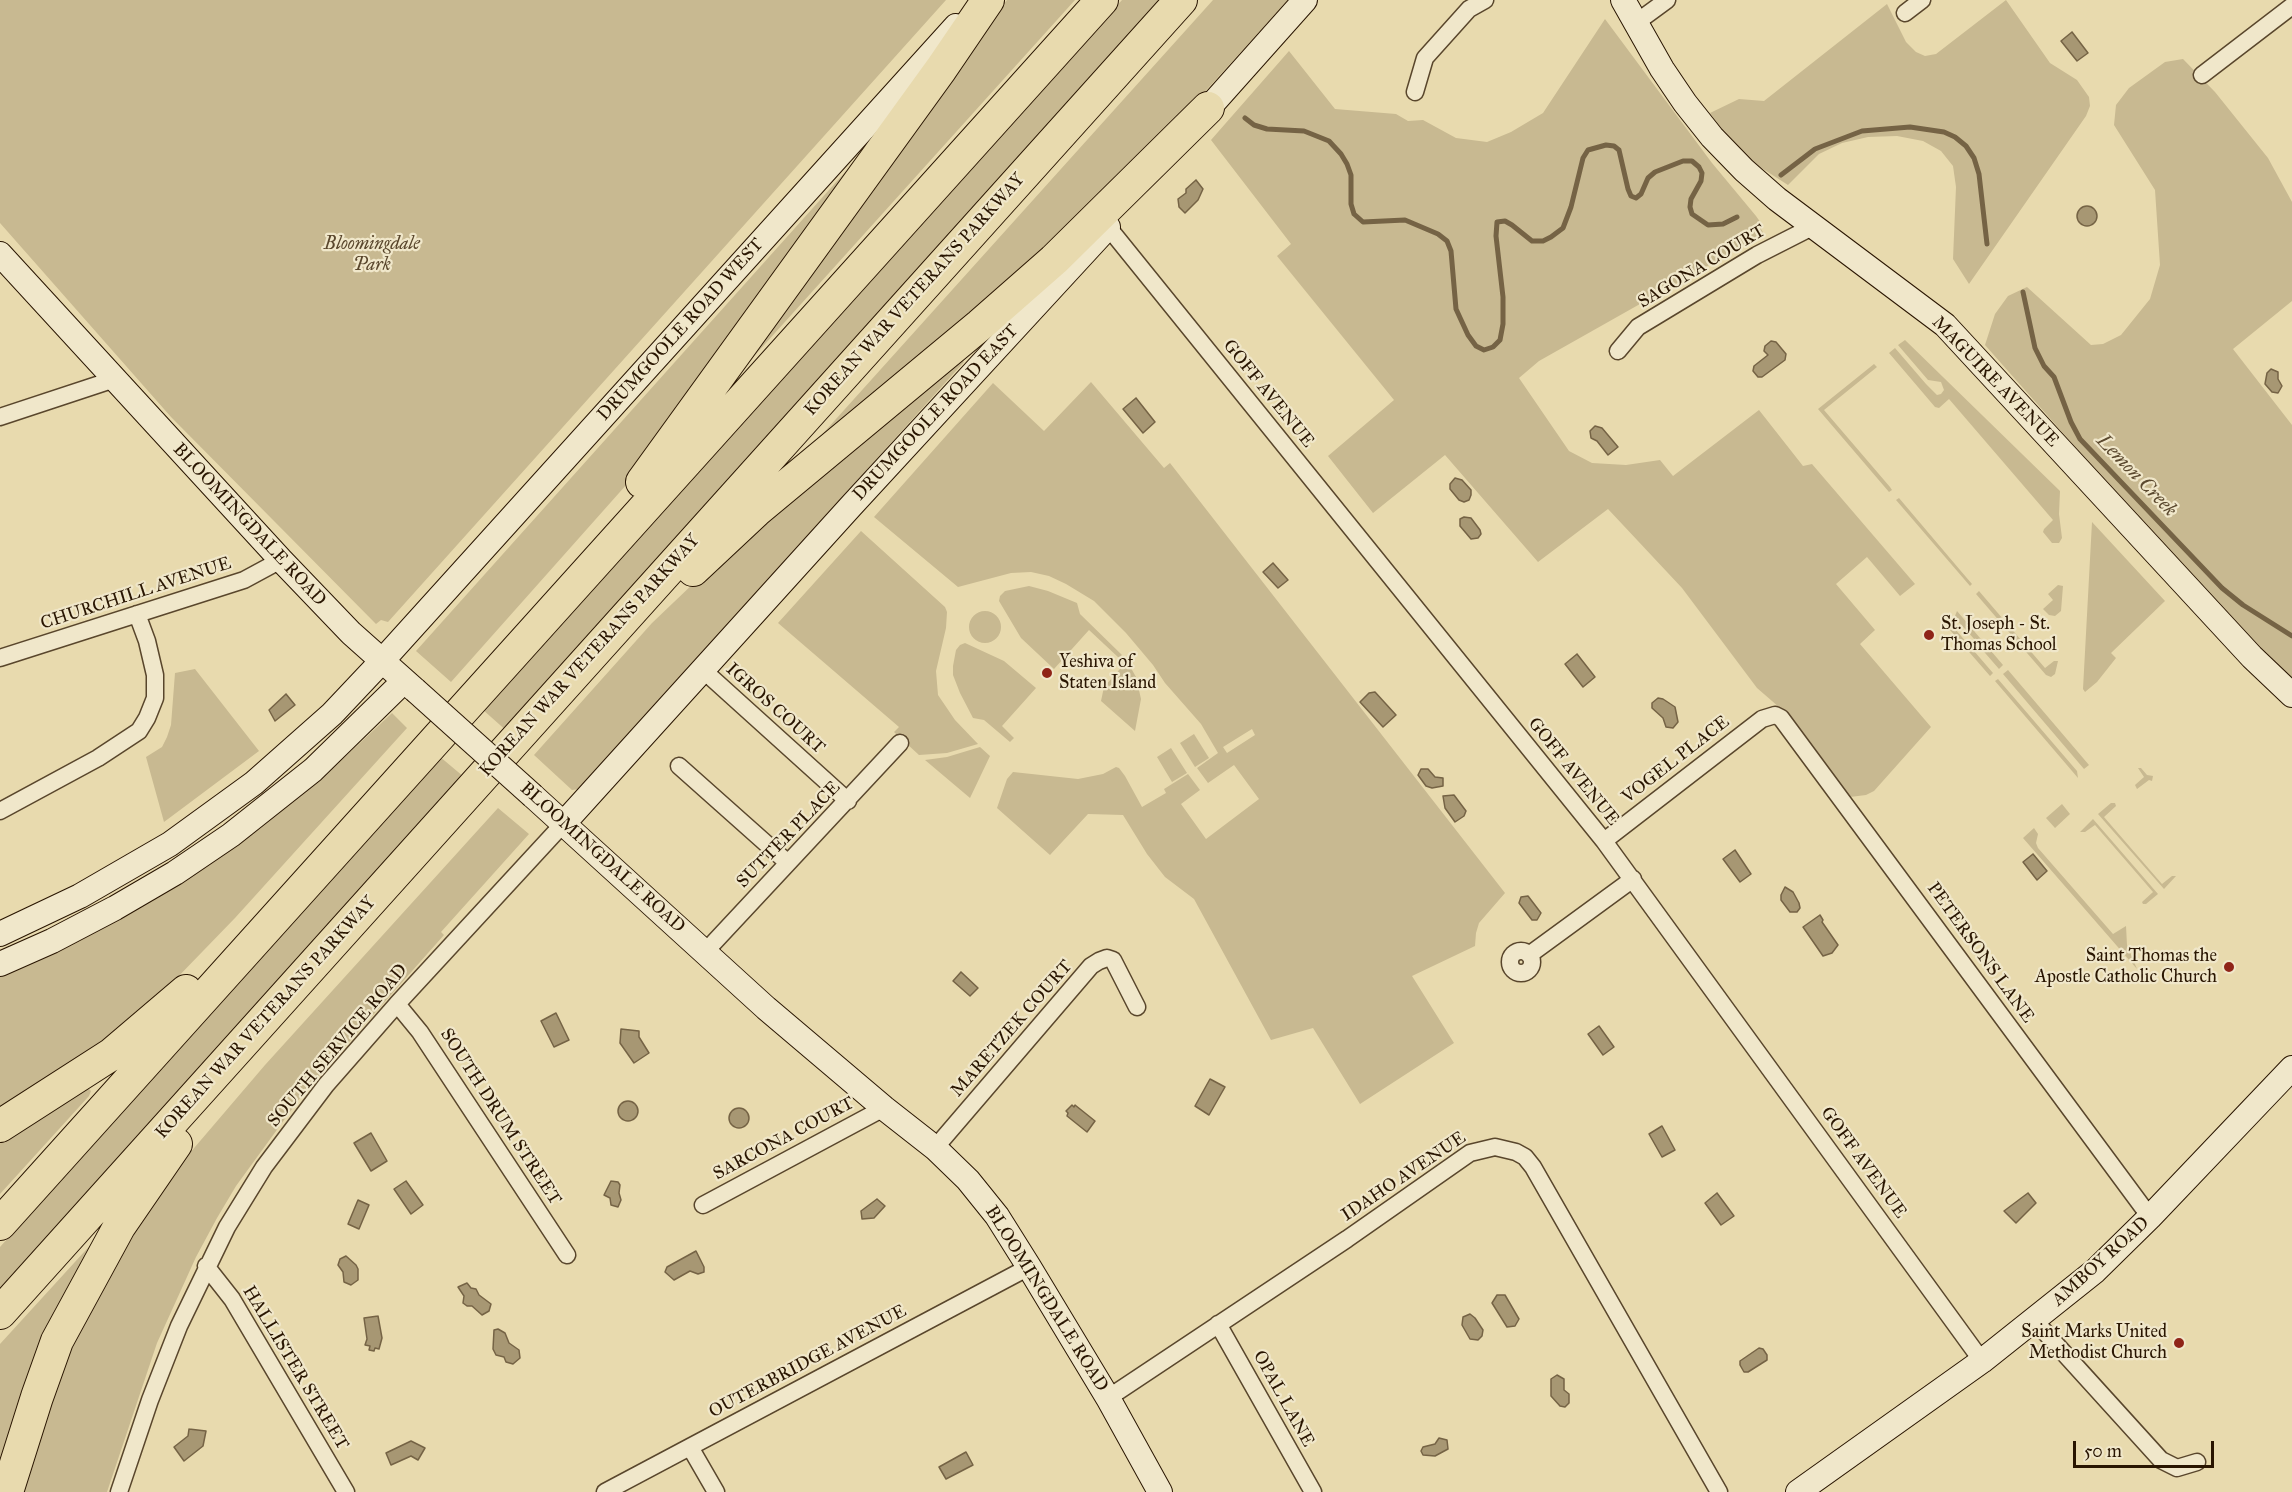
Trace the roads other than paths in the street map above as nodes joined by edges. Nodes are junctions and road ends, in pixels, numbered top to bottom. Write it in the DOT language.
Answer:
graph roads {
  1 [pos="980,0"];
  2 [pos="988,0"];
  3 [pos="1102,0"];
  4 [pos="1181,0"];
  5 [pos="1305,0"];
  6 [pos="1485,0"];
  7 [pos="1623,0"];
  8 [pos="1667,0"];
  9 [pos="1922,0"];
  10 [pos="2292,6"];
  11 [pos="1905,13"];
  12 [pos="1637,22"];
  13 [pos="2202,75"];
  14 [pos="1414,92"];
  15 [pos="1208,108"];
  16 [pos="1814,226"];
  17 [pos="1108,227"];
  18 [pos="0,254"];
  19 [pos="1618,351"];
  20 [pos="114,380"];
  21 [pos="0,417"];
  22 [pos="281,560"];
  23 [pos="137,614"];
  24 [pos="519,648"];
  25 [pos="0,658"];
  26 [pos="382,661"];
  27 [pos="703,670"];
  28 [pos="410,686"];
  29 [pos="2292,695"];
  30 [pos="1775,714"];
  31 [pos="523,731"];
  32 [pos="900,744"];
  33 [pos="679,765"];
  34 [pos="848,801"];
  35 [pos="0,812"];
  36 [pos="564,823"];
  37 [pos="352,832"];
  38 [pos="1604,841"];
  39 [pos="788,864"];
  40 [pos="1633,879"];
  41 [pos="0,934"];
  42 [pos="705,952"];
  43 [pos="1529,955"];
  44 [pos="318,961"];
  45 [pos="0,964"];
  46 [pos="397,1004"];
  47 [pos="1137,1007"];
  48 [pos="2292,1068"];
  49 [pos="884,1108"];
  50 [pos="0,1126"];
  51 [pos="935,1148"];
  52 [pos="702,1205"];
  53 [pos="2150,1217"];
  54 [pos="0,1224"];
  55 [pos="567,1255"];
  56 [pos="206,1266"];
  57 [pos="1029,1267"];
  58 [pos="0,1313"];
  59 [pos="2034,1320"];
  60 [pos="1218,1324"];
  61 [pos="1982,1361"];
  62 [pos="1108,1398"];
  63 [pos="690,1447"];
  64 [pos="2197,1462"];
  65 [pos="7,1492"];
  66 [pos="119,1492"];
  67 [pos="346,1492"];
  68 [pos="605,1492"];
  69 [pos="716,1492"];
  70 [pos="1160,1492"];
  71 [pos="1313,1492"];
  72 [pos="1719,1492"];
  73 [pos="1798,1492"];
  1 -- 26 [label="street, DRUMGOOLE ROAD WEST"];
  2 -- 24 [label="highway"];
  3 -- 24 [label="highway"];
  4 -- 31 [label="highway, KOREAN WAR VETERANS PARKWAY"];
  5 -- 15 [label="street, DRUMGOOLE ROAD EAST"];
  6 -- 14 [label="street"];
  7 -- 12 [label="street, MAGUIRE AVENUE"];
  8 -- 12 [label="street"];
  9 -- 11 [label="street"];
  10 -- 13 [label="street"];
  12 -- 16 [label="street, MAGUIRE AVENUE"];
  15 -- 17 [label="street, DRUMGOOLE ROAD EAST"];
  15 -- 31 [label="highway"];
  16 -- 19 [label="street, SAGONA COURT"];
  16 -- 29 [label="street, MAGUIRE AVENUE"];
  17 -- 27 [label="street, DRUMGOOLE ROAD EAST"];
  17 -- 38 [label="street, GOFF AVENUE"];
  18 -- 20 [label="street, BLOOMINGDALE ROAD"];
  20 -- 21 [label="street"];
  20 -- 22 [label="street, BLOOMINGDALE ROAD"];
  22 -- 23 [label="street, CHURCHILL AVENUE"];
  22 -- 26 [label="street, BLOOMINGDALE ROAD"];
  23 -- 25 [label="street, CHURCHILL AVENUE"];
  23 -- 35 [label="street"];
  24 -- 37 [label="highway"];
  26 -- 28 [label="street, BLOOMINGDALE ROAD"];
  26 -- 41 [label="street, DRUMGOOLE ROAD WEST"];
  27 -- 34 [label="street, IGROS COURT"];
  27 -- 36 [label="street, DRUMGOOLE ROAD EAST"];
  28 -- 36 [label="street, BLOOMINGDALE ROAD, bridge"];
  28 -- 45 [label="street"];
  30 -- 38 [label="street, VOGEL PLACE"];
  30 -- 53 [label="street, PETERSONS LANE"];
  31 -- 44 [label="highway, KOREAN WAR VETERANS PARKWAY"];
  32 -- 34 [label="street, SUTTER PLACE"];
  33 -- 39 [label="street"];
  34 -- 39 [label="street, SUTTER PLACE"];
  36 -- 42 [label="street, BLOOMINGDALE ROAD"];
  36 -- 46 [label="street, SOUTH SERVICE ROAD"];
  37 -- 50 [label="highway"];
  37 -- 54 [label="highway"];
  38 -- 40 [label="street, GOFF AVENUE"];
  39 -- 42 [label="street, SUTTER PLACE"];
  40 -- 43 [label="street"];
  40 -- 61 [label="street, GOFF AVENUE"];
  42 -- 49 [label="street, BLOOMINGDALE ROAD"];
  44 -- 58 [label="highway, KOREAN WAR VETERANS PARKWAY"];
  44 -- 65 [label="highway"];
  46 -- 55 [label="street, SOUTH DRUM STREET"];
  46 -- 56 [label="street, SOUTH SERVICE ROAD"];
  47 -- 51 [label="street, MARETZEK COURT"];
  48 -- 53 [label="street, AMBOY ROAD"];
  49 -- 51 [label="street, BLOOMINGDALE ROAD"];
  49 -- 52 [label="street, SARCONA COURT"];
  51 -- 57 [label="street, BLOOMINGDALE ROAD"];
  53 -- 59 [label="street, AMBOY ROAD"];
  56 -- 66 [label="street, SOUTH SERVICE ROAD"];
  56 -- 67 [label="street, HALLISTER STREET"];
  57 -- 62 [label="street, BLOOMINGDALE ROAD"];
  57 -- 63 [label="street, OUTERBRIDGE AVENUE"];
  59 -- 61 [label="street, AMBOY ROAD"];
  59 -- 64 [label="street"];
  60 -- 62 [label="street, IDAHO AVENUE"];
  60 -- 71 [label="street, OPAL LANE"];
  60 -- 72 [label="street, IDAHO AVENUE"];
  61 -- 73 [label="street, AMBOY ROAD"];
  62 -- 70 [label="street, BLOOMINGDALE ROAD"];
  63 -- 68 [label="street, OUTERBRIDGE AVENUE"];
  63 -- 69 [label="street"];
}
